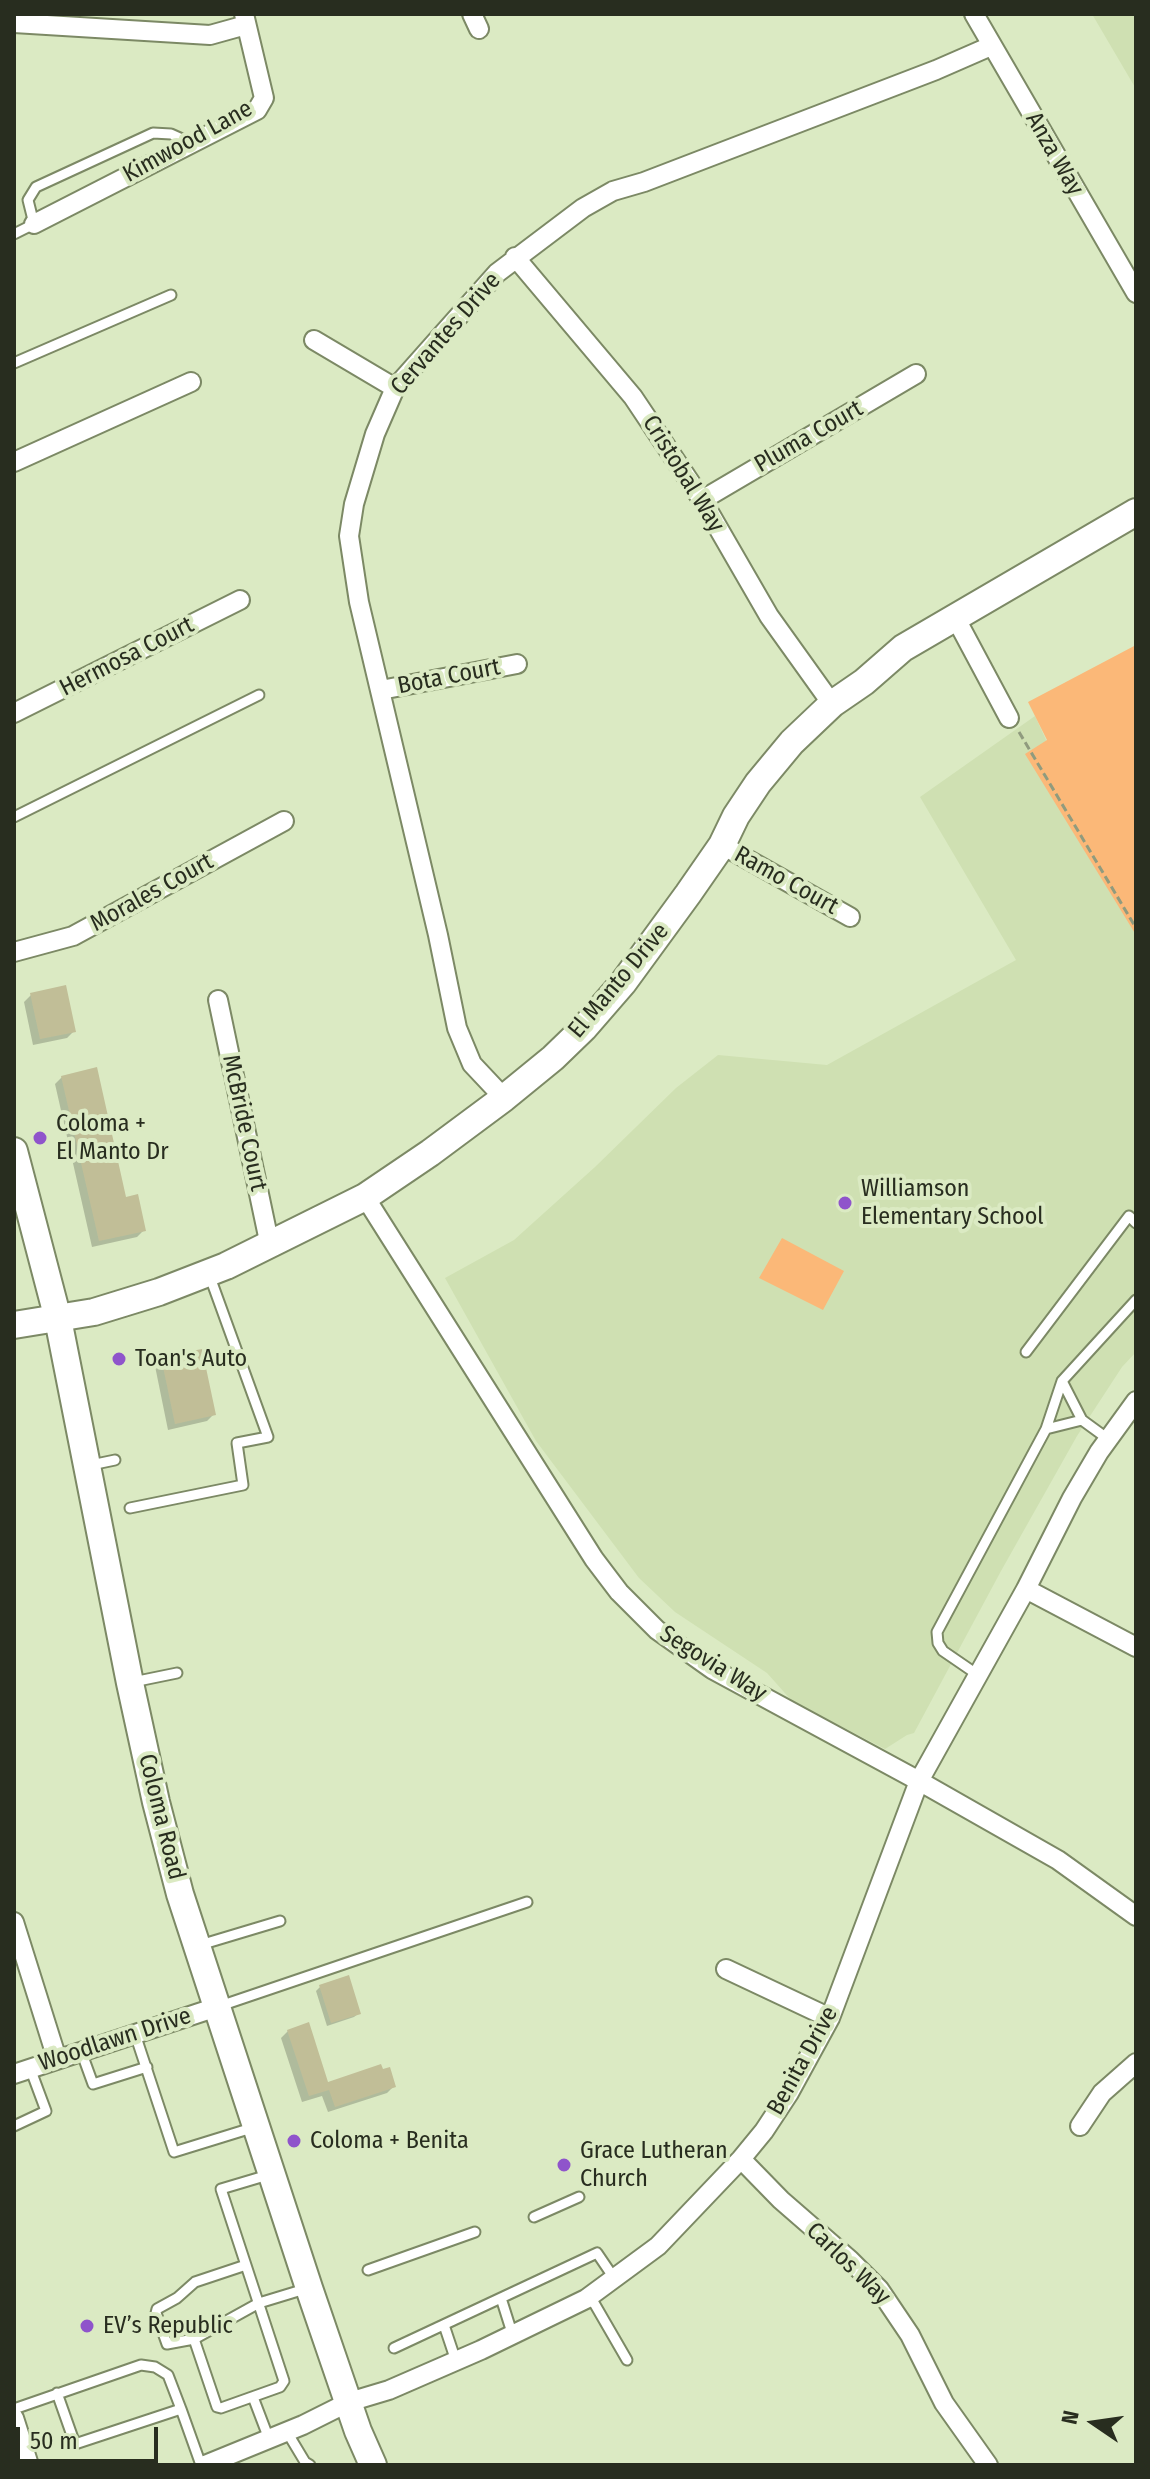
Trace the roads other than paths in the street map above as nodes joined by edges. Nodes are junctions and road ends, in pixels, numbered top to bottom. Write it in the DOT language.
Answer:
graph roads {
  1 [pos="974,14"];
  2 [pos="245,19"];
  3 [pos="14,23"];
  4 [pos="991,46"];
  5 [pos="191,143"];
  6 [pos="34,224"];
  7 [pos="14,234"];
  8 [pos="515,257"];
  9 [pos="1136,293"];
  10 [pos="171,295"];
  11 [pos="314,340"];
  12 [pos="14,363"];
  13 [pos="916,374"];
  14 [pos="191,382"];
  15 [pos="395,388"];
  16 [pos="14,462"];
  17 [pos="702,500"];
  18 [pos="1136,512"];
  19 [pos="240,600"];
  20 [pos="955,617"];
  21 [pos="517,664"];
  22 [pos="381,690"];
  23 [pos="259,695"];
  24 [pos="832,704"];
  25 [pos="14,713"];
  26 [pos="1009,718"];
  27 [pos="14,817"];
  28 [pos="284,821"];
  29 [pos="722,845"];
  30 [pos="850,917"];
  31 [pos="14,952"];
  32 [pos="218,1000"];
  33 [pos="504,1098"];
  34 [pos="14,1151"];
  35 [pos="365,1197"];
  36 [pos="1136,1223"];
  37 [pos="270,1246"];
  38 [pos="209,1273"];
  39 [pos="1136,1300"];
  40 [pos="58,1319"];
  41 [pos="14,1325"];
  42 [pos="1026,1352"];
  43 [pos="1062,1381"];
  44 [pos="1136,1401"];
  45 [pos="1082,1420"];
  46 [pos="1046,1429"];
  47 [pos="1108,1439"];
  48 [pos="115,1460"];
  49 [pos="87,1466"];
  50 [pos="130,1508"];
  51 [pos="1026,1589"];
  52 [pos="1136,1647"];
  53 [pos="177,1673"];
  54 [pos="978,1675"];
  55 [pos="130,1683"];
  56 [pos="919,1781"];
  57 [pos="527,1902"];
  58 [pos="1136,1916"];
  59 [pos="280,1921"];
  60 [pos="14,1922"];
  61 [pos="197,1946"];
  62 [pos="726,1969"];
  63 [pos="217,2007"];
  64 [pos="830,2018"];
  65 [pos="135,2034"];
  66 [pos="81,2051"];
  67 [pos="57,2059"];
  68 [pos="1136,2063"];
  69 [pos="147,2067"];
  70 [pos="22,2071"];
  71 [pos="14,2126"];
  72 [pos="256,2126"];
  73 [pos="1080,2126"];
  74 [pos="741,2159"];
  75 [pos="272,2174"];
  76 [pos="579,2197"];
  77 [pos="534,2217"];
  78 [pos="475,2232"];
  79 [pos="246,2265"];
  80 [pos="368,2270"];
  81 [pos="614,2278"];
  82 [pos="309,2288"];
  83 [pos="590,2296"];
  84 [pos="501,2298"];
  85 [pos="259,2303"];
  86 [pos="444,2325"];
  87 [pos="513,2336"];
  88 [pos="194,2339"];
  89 [pos="394,2348"];
  90 [pos="627,2360"];
  91 [pos="456,2361"];
  92 [pos="57,2393"];
  93 [pos="253,2397"];
  94 [pos="349,2402"];
  95 [pos="14,2409"];
  96 [pos="181,2409"];
  97 [pos="14,2418"];
  98 [pos="287,2432"];
  99 [pos="269,2439"];
  100 [pos="208,2464"];
  101 [pos="371,2464"];
  102 [pos="29,2465"];
  103 [pos="310,2465"];
  104 [pos="988,2465"];
  1 -- 4 [label="street, Anza Way"];
  2 -- 3 [label="street"];
  2 -- 5 [label="street, Kimwood Lane"];
  4 -- 8 [label="street, Cervantes Drive"];
  4 -- 9 [label="street, Anza Way"];
  5 -- 6 [label="street, Kimwood Lane"];
  5 -- 6 [label="lane"];
  6 -- 7 [label="lane"];
  8 -- 15 [label="street, Cervantes Drive"];
  8 -- 17 [label="street, Cristobal Way"];
  10 -- 12 [label="lane"];
  11 -- 15 [label="street"];
  13 -- 17 [label="street, Pluma Court"];
  14 -- 16 [label="street"];
  15 -- 22 [label="street, Cervantes Drive"];
  17 -- 24 [label="street, Cristobal Way"];
  18 -- 20 [label="street, El Manto Drive"];
  19 -- 25 [label="street, Hermosa Court"];
  20 -- 24 [label="street, El Manto Drive"];
  20 -- 26 [label="street"];
  21 -- 22 [label="street, Bota Court"];
  22 -- 33 [label="street, Cervantes Drive"];
  23 -- 27 [label="lane"];
  24 -- 29 [label="street, El Manto Drive"];
  28 -- 31 [label="street, Morales Court"];
  29 -- 30 [label="street, Ramo Court"];
  29 -- 33 [label="street, El Manto Drive"];
  32 -- 37 [label="street, McBride Court"];
  33 -- 35 [label="street, El Manto Drive"];
  34 -- 40 [label="street, Coloma Road"];
  35 -- 37 [label="street, El Manto Drive"];
  35 -- 56 [label="street, Segovia Way"];
  36 -- 42 [label="lane"];
  37 -- 38 [label="street, El Manto Drive"];
  38 -- 40 [label="street, El Manto Drive"];
  38 -- 50 [label="lane"];
  39 -- 43 [label="lane"];
  40 -- 41 [label="street, El Manto Drive"];
  40 -- 49 [label="street, Coloma Road"];
  43 -- 45 [label="lane"];
  43 -- 46 [label="lane"];
  44 -- 47 [label="street, Benita Drive"];
  45 -- 46 [label="lane"];
  45 -- 47 [label="lane"];
  46 -- 54 [label="lane"];
  47 -- 51 [label="street, Benita Drive"];
  48 -- 49 [label="lane"];
  49 -- 55 [label="street, Coloma Road"];
  51 -- 52 [label="street"];
  51 -- 54 [label="street, Benita Drive"];
  53 -- 55 [label="lane"];
  54 -- 56 [label="street, Benita Drive"];
  55 -- 61 [label="street, Coloma Road"];
  56 -- 58 [label="street, Segovia Way"];
  56 -- 64 [label="street, Benita Drive"];
  57 -- 63 [label="lane"];
  59 -- 61 [label="lane"];
  60 -- 67 [label="street"];
  61 -- 63 [label="street, Coloma Road"];
  62 -- 64 [label="street"];
  63 -- 65 [label="street, Woodlawn Drive"];
  63 -- 72 [label="street, Coloma Road"];
  64 -- 74 [label="street, Benita Drive"];
  65 -- 66 [label="street, Woodlawn Drive"];
  65 -- 69 [label="lane"];
  66 -- 67 [label="street, Woodlawn Drive"];
  66 -- 69 [label="lane"];
  67 -- 70 [label="street, Woodlawn Drive"];
  68 -- 73 [label="street"];
  69 -- 72 [label="lane"];
  70 -- 71 [label="lane"];
  72 -- 75 [label="street, Coloma Road"];
  74 -- 81 [label="street, Benita Drive"];
  74 -- 104 [label="street, Carlos Way"];
  75 -- 79 [label="lane"];
  75 -- 82 [label="street, Coloma Road"];
  76 -- 77 [label="lane"];
  78 -- 80 [label="lane"];
  79 -- 85 [label="lane"];
  79 -- 88 [label="lane"];
  81 -- 83 [label="street, Benita Drive"];
  81 -- 84 [label="lane"];
  82 -- 85 [label="lane"];
  82 -- 94 [label="street, Coloma Road"];
  83 -- 87 [label="street, Benita Drive"];
  83 -- 90 [label="lane"];
  84 -- 86 [label="lane"];
  84 -- 87 [label="lane"];
  85 -- 88 [label="lane"];
  85 -- 93 [label="lane"];
  86 -- 89 [label="lane"];
  86 -- 91 [label="lane"];
  87 -- 91 [label="street, Benita Drive"];
  88 -- 93 [label="lane"];
  91 -- 94 [label="street, Benita Drive"];
  92 -- 95 [label="lane"];
  92 -- 96 [label="lane"];
  92 -- 96 [label="lane"];
  93 -- 99 [label="lane"];
  94 -- 98 [label="street, Benita Drive"];
  94 -- 101 [label="street, Coloma Road"];
  96 -- 100 [label="lane"];
  97 -- 102 [label="street"];
  98 -- 99 [label="street, Benita Drive"];
  98 -- 103 [label="lane"];
  99 -- 100 [label="street, Benita Drive"];
}
